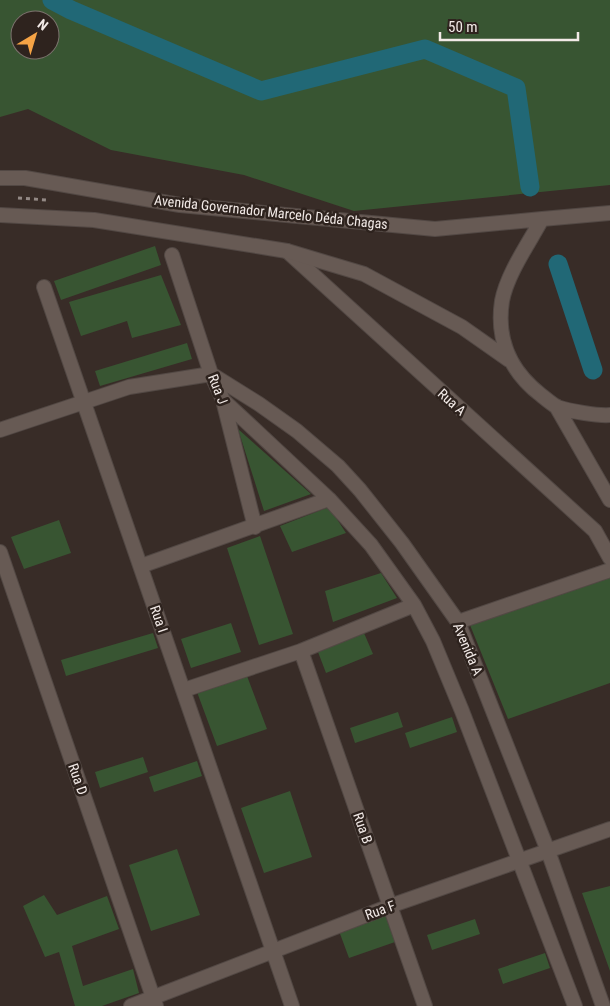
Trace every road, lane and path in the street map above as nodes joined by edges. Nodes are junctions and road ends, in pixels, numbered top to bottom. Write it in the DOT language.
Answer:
graph roads {
  1 [pos="0,178"];
  2 [pos="610,213"];
  3 [pos="0,215"];
  4 [pos="542,218"];
  5 [pos="287,251"];
  6 [pos="172,254"];
  7 [pos="44,287"];
  8 [pos="509,360"];
  9 [pos="211,374"];
  10 [pos="223,400"];
  11 [pos="83,403"];
  12 [pos="556,406"];
  13 [pos="610,415"];
  14 [pos="0,430"];
  15 [pos="329,499"];
  16 [pos="610,500"];
  17 [pos="255,527"];
  18 [pos="0,552"];
  19 [pos="610,558"];
  20 [pos="142,566"];
  21 [pos="610,570"];
  22 [pos="414,605"];
  23 [pos="458,622"];
  24 [pos="301,651"];
  25 [pos="184,690"];
  26 [pos="610,829"];
  27 [pos="548,851"];
  28 [pos="519,861"];
  29 [pos="390,906"];
  30 [pos="272,951"];
  31 [pos="154,1001"];
  32 [pos="131,1006"];
  33 [pos="292,1006"];
  34 [pos="425,1006"];
  35 [pos="575,1006"];
  36 [pos="602,1006"];
  1 -- 4 [label="street, Avenida Governador Marcelo Déda Chagas"];
  2 -- 4 [label="street, Avenida Governador Marcelo Déda Chagas"];
  3 -- 5 [label="street"];
  4 -- 8 [label="street"];
  5 -- 8 [label="street"];
  5 -- 19 [label="street, Rua A"];
  6 -- 9 [label="street, Rua J"];
  7 -- 11 [label="street, Rua I"];
  8 -- 12 [label="street"];
  9 -- 10 [label="street, Rua J"];
  9 -- 11 [label="street"];
  9 -- 23 [label="street, Avenida A"];
  10 -- 15 [label="street"];
  10 -- 17 [label="street, Rua J"];
  11 -- 14 [label="street"];
  11 -- 20 [label="street, Rua I"];
  12 -- 13 [label="street"];
  12 -- 16 [label="street"];
  15 -- 17 [label="street"];
  15 -- 22 [label="street"];
  17 -- 20 [label="street"];
  18 -- 31 [label="street, Rua D"];
  20 -- 25 [label="street, Rua I"];
  21 -- 23 [label="street"];
  22 -- 24 [label="street"];
  22 -- 28 [label="street"];
  23 -- 27 [label="street, Avenida A"];
  24 -- 25 [label="street"];
  24 -- 29 [label="street, Rua B"];
  25 -- 30 [label="street, Rua I"];
  26 -- 27 [label="street, Rua F"];
  27 -- 28 [label="street, Rua F"];
  27 -- 36 [label="street, Avenida A"];
  28 -- 29 [label="street, Rua F"];
  28 -- 35 [label="street"];
  29 -- 30 [label="street, Rua F"];
  29 -- 34 [label="street, Rua B"];
  30 -- 31 [label="street, Rua F"];
  30 -- 33 [label="street, Rua I"];
  31 -- 32 [label="street, Rua F"];
}
